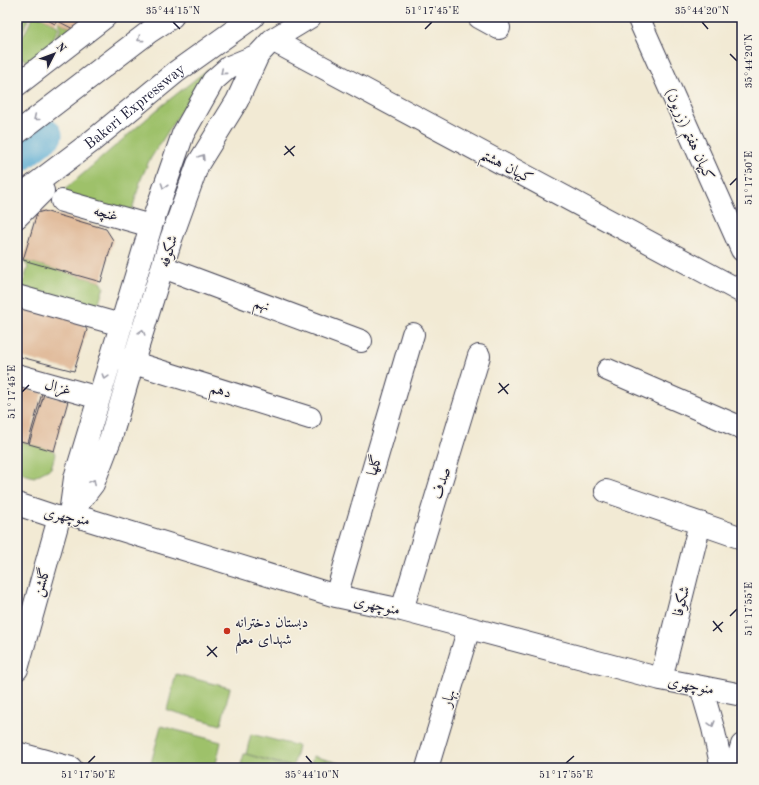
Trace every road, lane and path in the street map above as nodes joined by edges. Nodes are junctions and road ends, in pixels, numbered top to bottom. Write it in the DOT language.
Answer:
graph roads {
  1 [pos="105,17"];
  2 [pos="172,17"];
  3 [pos="253,17"];
  4 [pos="310,17"];
  5 [pos="479,17"];
  6 [pos="638,17"];
  7 [pos="500,28"];
  8 [pos="265,47"];
  9 [pos="17,85"];
  10 [pos="17,133"];
  11 [pos="91,142"];
  12 [pos="17,198"];
  13 [pos="62,201"];
  14 [pos="17,217"];
  15 [pos="151,226"];
  16 [pos="742,250"];
  17 [pos="163,267"];
  18 [pos="742,292"];
  19 [pos="17,296"];
  20 [pos="121,325"];
  21 [pos="413,334"];
  22 [pos="361,341"];
  23 [pos="111,356"];
  24 [pos="479,356"];
  25 [pos="133,362"];
  26 [pos="608,370"];
  27 [pos="17,375"];
  28 [pos="99,398"];
  29 [pos="310,418"];
  30 [pos="742,428"];
  31 [pos="606,491"];
  32 [pos="17,504"];
  33 [pos="65,516"];
  34 [pos="700,523"];
  35 [pos="742,538"];
  36 [pos="336,596"];
  37 [pos="402,610"];
  38 [pos="469,628"];
  39 [pos="17,669"];
  40 [pos="661,679"];
  41 [pos="701,687"];
  42 [pos="742,695"];
  43 [pos="742,745"];
  44 [pos="17,753"];
  45 [pos="71,768"];
  46 [pos="427,768"];
  47 [pos="722,768"];
  48 [pos="735,768"];
  1 -- 9 [label="main road"];
  2 -- 10 [label="main road, one-way"];
  3 -- 11 [label="main road, Bakeri Expressway"];
  4 -- 8 [label="main road"];
  5 -- 7 [label="main road"];
  6 -- 16 [label="main road, کیهان هفتم (زریون)"];
  8 -- 15 [label="main road, one-way"];
  17 -- 8 [label="main road, شکوفه, one-way"];
  8 -- 18 [label="main road, کیهان هشتم"];
  11 -- 12 [label="main road, Bakeri Expressway"];
  11 -- 14 [label="main road"];
  13 -- 15 [label="main road, غنچه"];
  15 -- 20 [label="main road"];
  17 -- 22 [label="main road, نهم"];
  25 -- 17 [label="main road, شکوفه, one-way"];
  19 -- 20 [label="main road"];
  20 -- 23 [label="main road"];
  21 -- 36 [label="main road, گلها"];
  23 -- 25 [label="main road, دهم"];
  23 -- 28 [label="main road, one-way"];
  24 -- 37 [label="main road, صدف"];
  25 -- 29 [label="main road, دهم"];
  33 -- 25 [label="main road, شکوفه, one-way"];
  26 -- 30 [label="main road"];
  27 -- 28 [label="main road, غزال"];
  28 -- 33 [label="main road"];
  31 -- 34 [label="main road"];
  32 -- 33 [label="main road, منوچهری"];
  33 -- 36 [label="main road, منوچهری"];
  33 -- 39 [label="main road, گلشن"];
  34 -- 35 [label="main road"];
  34 -- 40 [label="main road, شکوفا"];
  36 -- 37 [label="main road, منوچهری"];
  37 -- 38 [label="main road, منوچهری"];
  38 -- 40 [label="main road, منوچهری"];
  38 -- 46 [label="main road, بهار"];
  40 -- 41 [label="main road, منوچهری"];
  41 -- 42 [label="main road, منوچهری"];
  41 -- 47 [label="main road, one-way"];
  43 -- 48 [label="main road"];
  44 -- 45 [label="main road"];
}
